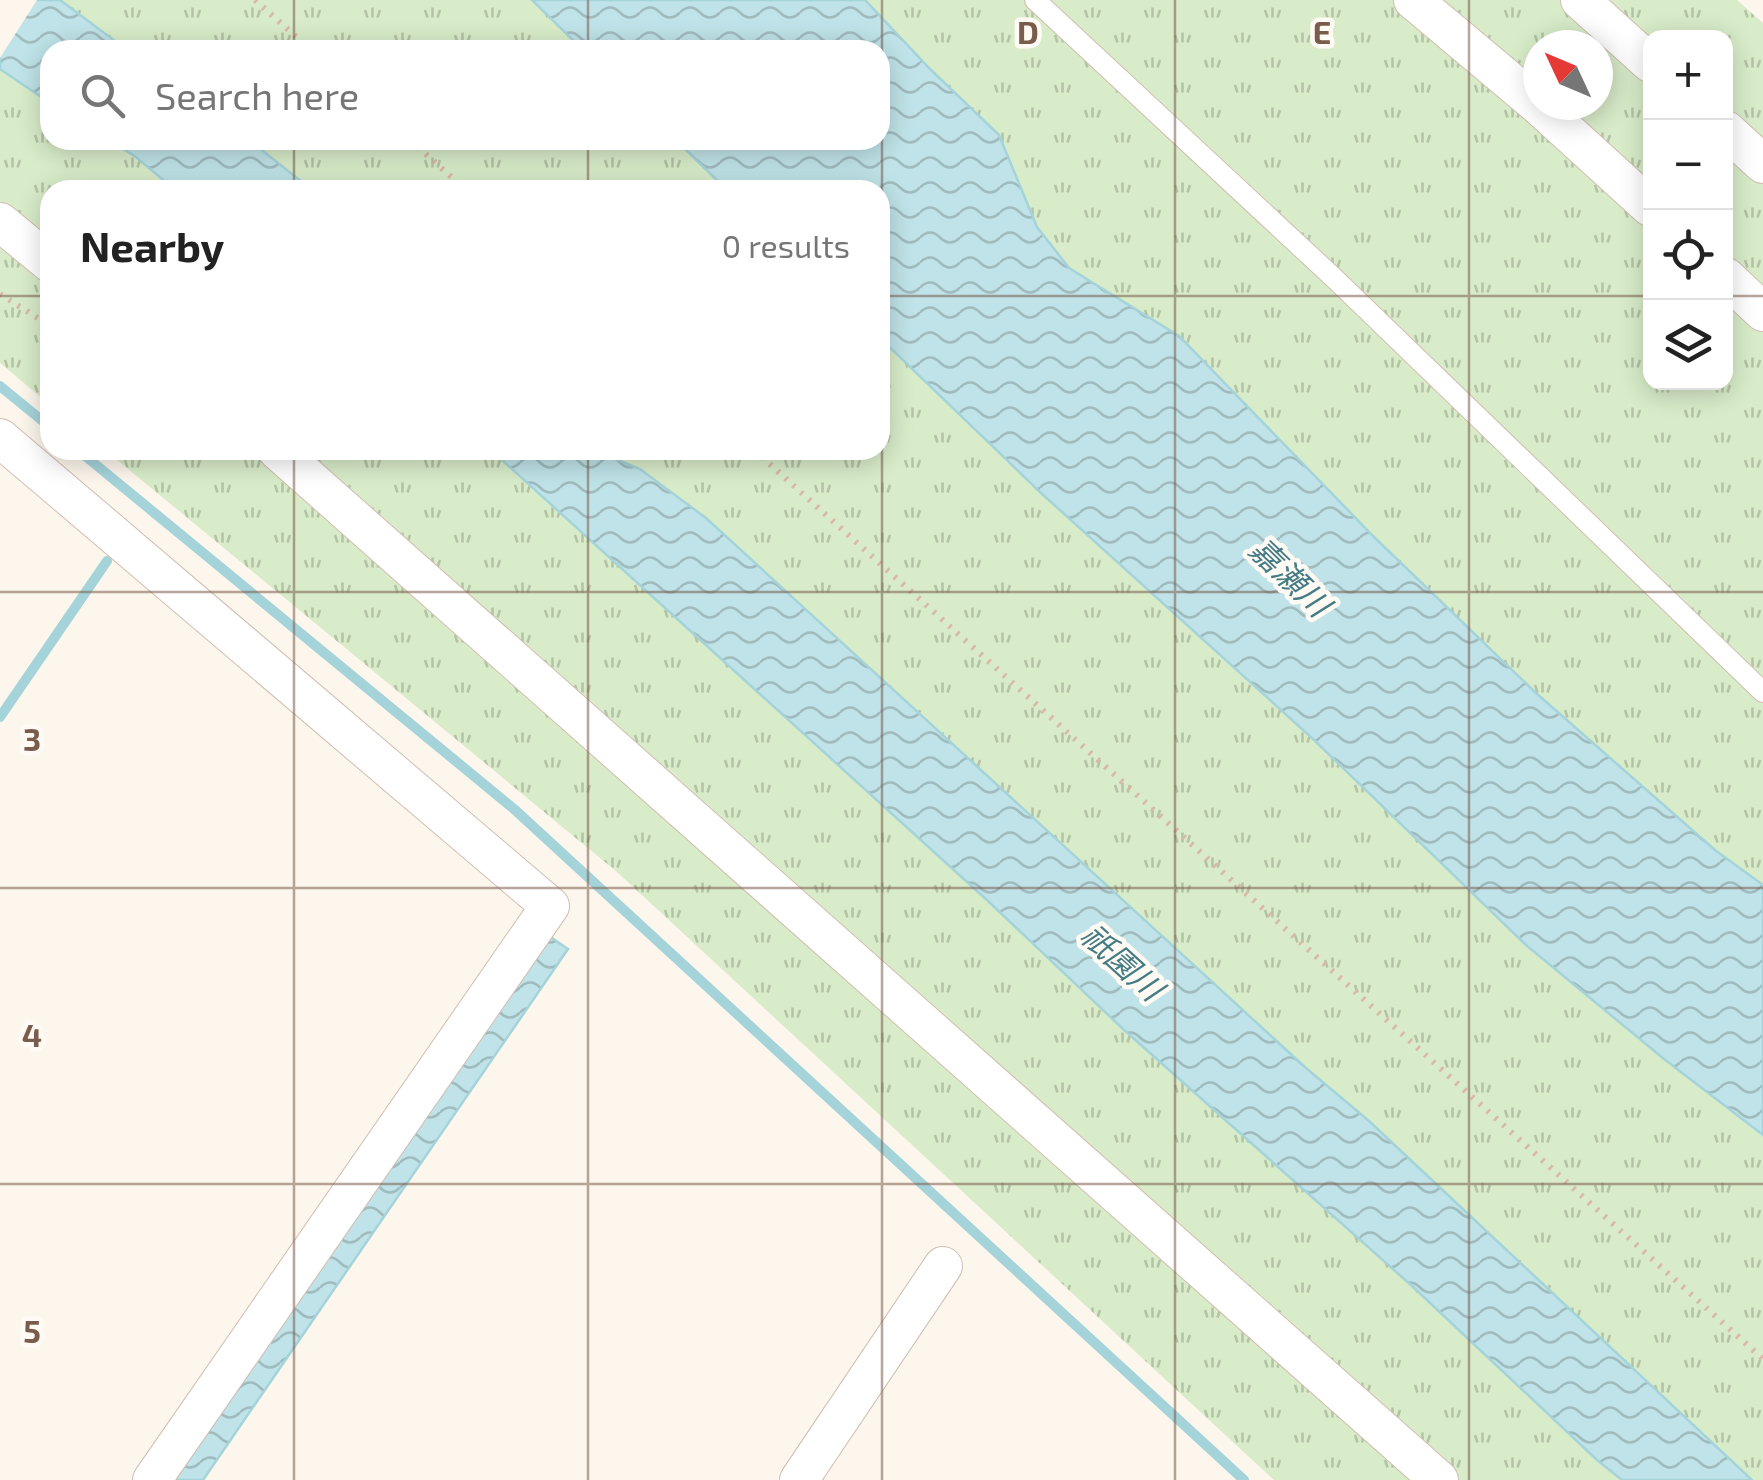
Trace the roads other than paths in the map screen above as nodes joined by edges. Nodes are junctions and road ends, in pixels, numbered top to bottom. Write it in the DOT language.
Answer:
graph roads {
  1 [pos="1035,0"];
  2 [pos="1413,0"];
  3 [pos="1580,0"];
  4 [pos="1643,57"];
  5 [pos="1523,92"];
  6 [pos="1554,120"];
  7 [pos="1733,136"];
  8 [pos="1763,164"];
  9 [pos="1643,201"];
  10 [pos="0,222"];
  11 [pos="40,255"];
  12 [pos="1733,284"];
  13 [pos="1763,312"];
  14 [pos="0,438"];
  15 [pos="288,460"];
  16 [pos="1763,692"];
  17 [pos="943,1266"];
  18 [pos="152,1480"];
  19 [pos="799,1480"];
  20 [pos="1439,1480"];
  1 -- 16 [label="lane"];
  2 -- 5 [label="street"];
  3 -- 4 [label="street"];
  6 -- 9 [label="street"];
  7 -- 8 [label="street"];
  10 -- 11 [label="street"];
  12 -- 13 [label="street"];
  14 -- 18 [label="street"];
  15 -- 20 [label="street"];
  17 -- 19 [label="street"];
}
